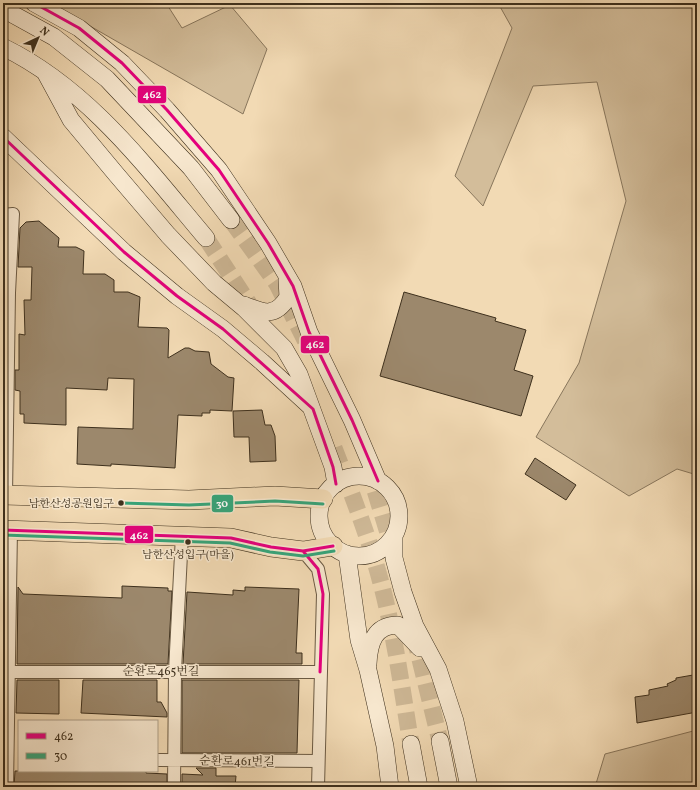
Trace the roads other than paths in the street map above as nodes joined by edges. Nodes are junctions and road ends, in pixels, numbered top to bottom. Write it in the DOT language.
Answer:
graph roads {
  1 [pos="34,3"];
  2 [pos="3,8"];
  3 [pos="3,47"];
  4 [pos="45,72"];
  5 [pos="3,137"];
  6 [pos="8,215"];
  7 [pos="231,220"];
  8 [pos="206,238"];
  9 [pos="286,274"];
  10 [pos="6,294"];
  11 [pos="236,302"];
  12 [pos="6,364"];
  13 [pos="313,409"];
  14 [pos="378,481"];
  15 [pos="336,484"];
  16 [pos="5,495"];
  17 [pos="323,499"];
  18 [pos="7,530"];
  19 [pos="182,535"];
  20 [pos="394,537"];
  21 [pos="340,550"];
  22 [pos="303,551"];
  23 [pos="438,669"];
  24 [pos="368,670"];
  25 [pos="175,671"];
  26 [pos="6,672"];
  27 [pos="320,672"];
  28 [pos="440,742"];
  29 [pos="411,744"];
  30 [pos="10,759"];
  31 [pos="158,760"];
  32 [pos="174,760"];
  33 [pos="317,762"];
  34 [pos="7,787"];
  35 [pos="174,787"];
  36 [pos="318,787"];
  37 [pos="390,787"];
  38 [pos="419,787"];
  39 [pos="449,787"];
  40 [pos="469,787"];
  1 -- 9 [label="main road"];
  2 -- 7 [label="main road"];
  3 -- 4 [label="main road"];
  4 -- 8 [label="main road"];
  4 -- 11 [label="main road"];
  5 -- 13 [label="main road"];
  6 -- 10 [label="street"];
  9 -- 11 [label="main road"];
  9 -- 14 [label="main road"];
  10 -- 12 [label="street"];
  11 -- 13 [label="main road"];
  12 -- 16 [label="street"];
  13 -- 15 [label="main road"];
  14 -- 15 [label="main road"];
  14 -- 20 [label="main road"];
  15 -- 17 [label="main road"];
  16 -- 17 [label="main road"];
  17 -- 21 [label="main road"];
  18 -- 19 [label="main road"];
  18 -- 26 [label="street"];
  19 -- 22 [label="main road"];
  19 -- 25 [label="street"];
  20 -- 21 [label="main road"];
  20 -- 23 [label="main road"];
  21 -- 22 [label="main road"];
  21 -- 24 [label="main road"];
  22 -- 27 [label="street"];
  23 -- 24 [label="main road"];
  23 -- 40 [label="main road"];
  24 -- 37 [label="main road"];
  25 -- 26 [label="street, 순환로465번길"];
  25 -- 27 [label="street, 순환로465번길"];
  25 -- 32 [label="street"];
  26 -- 30 [label="street"];
  27 -- 33 [label="street"];
  28 -- 39 [label="main road"];
  29 -- 38 [label="main road"];
  30 -- 34 [label="street"];
  31 -- 32 [label="street, 순환로461번길"];
  32 -- 33 [label="street, 순환로461번길"];
  32 -- 35 [label="street"];
  33 -- 36 [label="street"];
}
